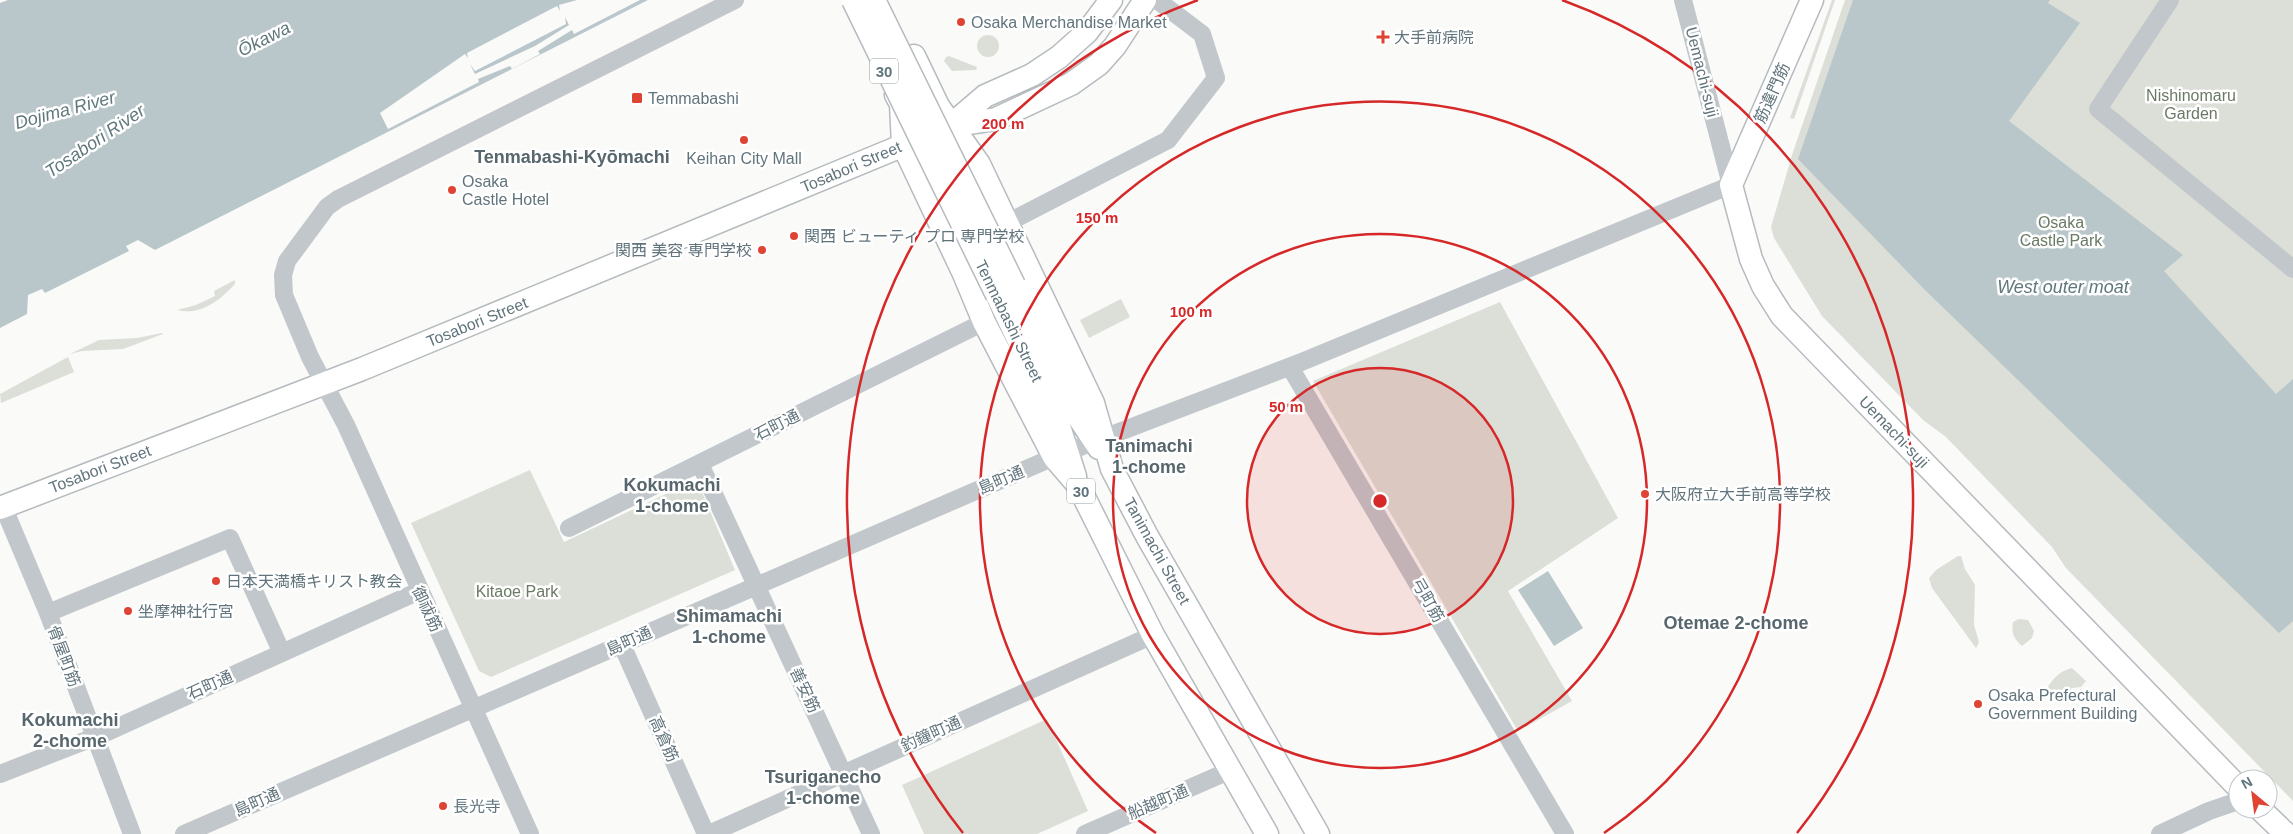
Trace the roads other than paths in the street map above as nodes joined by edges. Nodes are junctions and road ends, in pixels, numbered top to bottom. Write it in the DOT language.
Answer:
graph roads {
  1 [pos="735,0"];
  2 [pos="851,0"];
  3 [pos="874,0"];
  4 [pos="885,0"];
  5 [pos="1111,0"];
  6 [pos="1145,0"];
  7 [pos="1157,0"];
  8 [pos="1684,0"];
  9 [pos="1812,0"];
  10 [pos="2170,0"];
  11 [pos="950,126"];
  12 [pos="903,145"];
  13 [pos="1730,185"];
  14 [pos="1007,223"];
  15 [pos="2293,269"];
  16 [pos="1005,290"];
  17 [pos="984,322"];
  18 [pos="1290,367"];
  19 [pos="324,384"];
  20 [pos="1099,439"];
  21 [pos="1061,454"];
  22 [pos="700,464"];
  23 [pos="2,507"];
  24 [pos="569,528"];
  25 [pos="756,584"];
  26 [pos="419,591"];
  27 [pos="48,613"];
  28 [pos="1153,635"];
  29 [pos="622,645"];
  30 [pos="282,653"];
  31 [pos="472,707"];
  32 [pos="95,736"];
  33 [pos="1231,770"];
  34 [pos="843,773"];
  35 [pos="0,774"];
  36 [pos="2228,777"];
  37 [pos="2228,805"];
  38 [pos="2270,819"];
  39 [pos="1562,833"];
  40 [pos="132,834"];
  41 [pos="184,834"];
  42 [pos="530,834"];
  43 [pos="708,834"];
  44 [pos="871,834"];
  45 [pos="1085,834"];
  46 [pos="1267,834"];
  47 [pos="1318,834"];
  48 [pos="2160,834"];
  49 [pos="2286,834"];
  1 -- 19 [label="street, 御祓筋"];
  2 -- 12 [label="main road, Tenmabashi Street / 30"];
  2 -- 16 [label="main road, Tenmabashi Street / 30, bridge"];
  3 -- 16 [label="main road, Tenmabashi Street / 30, bridge"];
  4 -- 11 [label="main road, 30"];
  5 -- 11 [label="main road, Tosabori Street"];
  6 -- 11 [label="main road, Tosabori Street"];
  7 -- 14 [label="street"];
  8 -- 13 [label="street, Uemachi-suji"];
  9 -- 13 [label="main road, 筋違門筋"];
  10 -- 15 [label="street"];
  11 -- 12 [label="main road, Tosabori Street"];
  11 -- 14 [label="main road, Tanimachi Street / 30"];
  12 -- 17 [label="main road, 30"];
  12 -- 19 [label="main road, Tosabori Street"];
  13 -- 18 [label="street, 島町通"];
  13 -- 36 [label="main road, Uemachi-suji"];
  14 -- 20 [label="main road, Tanimachi Street / 30"];
  16 -- 20 [label="main road, Tenmabashi Street / 30"];
  16 -- 21 [label="main road, Tenmabashi Street / 30"];
  17 -- 21 [label="main road, 30"];
  17 -- 22 [label="street, 石町通"];
  18 -- 20 [label="street, 島町通"];
  18 -- 39 [label="street, 弓町筋"];
  19 -- 23 [label="main road, Tosabori Street"];
  19 -- 26 [label="street, 御祓筋"];
  20 -- 21 [label="street, 島町通"];
  20 -- 47 [label="main road, Tanimachi Street / 30"];
  21 -- 25 [label="street, 島町通"];
  21 -- 28 [label="main road, Tenmabashi Street / 30"];
  22 -- 24 [label="street, 石町通"];
  22 -- 25 [label="street, 善安筋"];
  23 -- 27 [label="street, 骨屋町筋"];
  25 -- 29 [label="street, 島町通"];
  25 -- 34 [label="street, 善安筋"];
  26 -- 30 [label="street, 石町通"];
  26 -- 31 [label="street, 御祓筋"];
  27 -- 30 [label="street"];
  27 -- 32 [label="street, 骨屋町筋"];
  28 -- 33 [label="main road, 30"];
  28 -- 34 [label="street, 釣鐘町通"];
  29 -- 31 [label="street, 島町通"];
  29 -- 43 [label="street, 高倉筋"];
  30 -- 32 [label="street, 石町通"];
  31 -- 41 [label="street, 島町通"];
  31 -- 42 [label="street, 御祓筋"];
  32 -- 35 [label="street, 石町通"];
  32 -- 40 [label="street, 骨屋町筋"];
  33 -- 45 [label="street, 船越町通"];
  33 -- 46 [label="main road, 30"];
  34 -- 43 [label="street, 釣鐘町通"];
  34 -- 44 [label="street, 善安筋"];
  37 -- 48 [label="street"];
  38 -- 49 [label="main road"];
}
